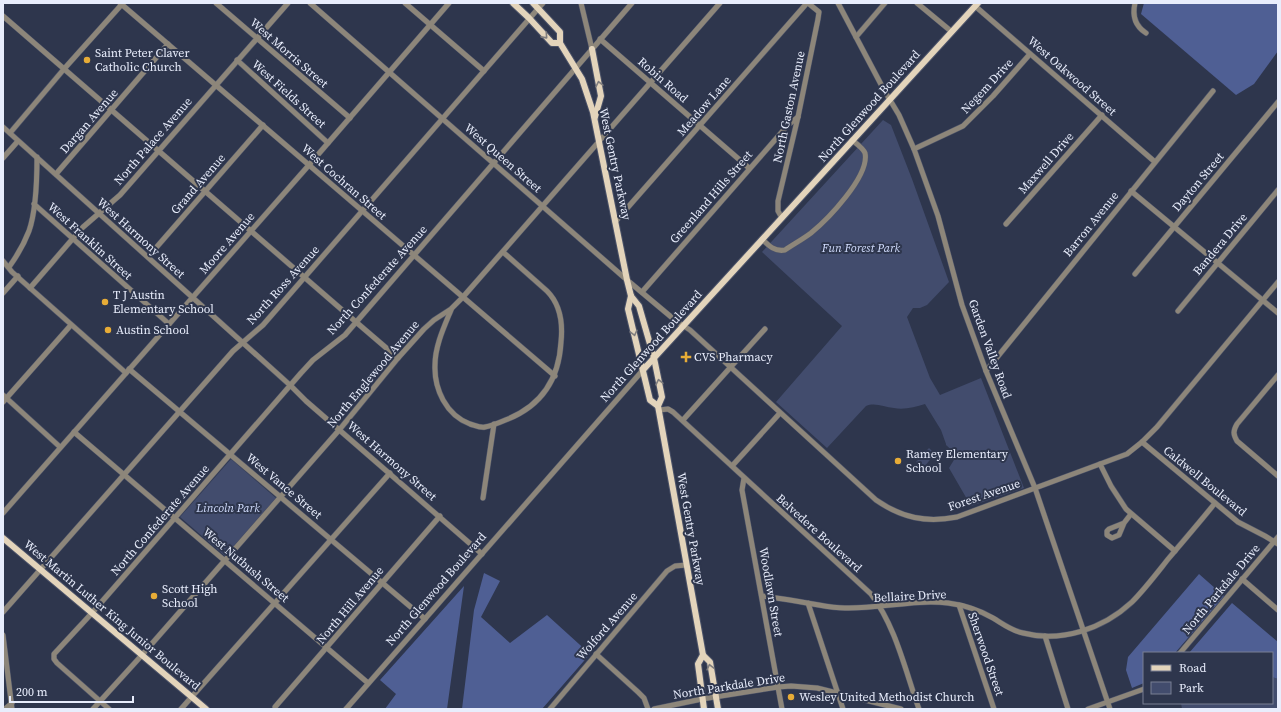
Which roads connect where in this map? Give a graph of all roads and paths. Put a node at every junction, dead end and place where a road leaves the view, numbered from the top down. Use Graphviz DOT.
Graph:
graph roads {
  1 [pos="121,3"];
  2 [pos="216,3"];
  3 [pos="288,3"];
  4 [pos="310,3"];
  5 [pos="405,3"];
  6 [pos="449,3"];
  7 [pos="513,3"];
  8 [pos="533,3"];
  9 [pos="581,3"];
  10 [pos="632,3"];
  11 [pos="720,3"];
  12 [pos="808,3"];
  13 [pos="838,3"];
  14 [pos="885,3"];
  15 [pos="917,3"];
  16 [pos="1135,3"];
  17 [pos="976,4"];
  18 [pos="540,5"];
  19 [pos="3,16"];
  20 [pos="529,18"];
  21 [pos="430,25"];
  22 [pos="952,32"];
  23 [pos="1146,33"];
  24 [pos="856,37"];
  25 [pos="257,38"];
  26 [pos="600,39"];
  27 [pos="560,43"];
  28 [pos="168,44"];
  29 [pos="592,49"];
  30 [pos="1030,54"];
  31 [pos="237,60"];
  32 [pos="576,68"];
  33 [pos="64,69"];
  34 [pos="484,71"];
  35 [pos="389,72"];
  36 [pos="651,82"];
  37 [pos="215,85"];
  38 [pos="1213,91"];
  39 [pos="890,100"];
  40 [pos="1278,102"];
  41 [pos="112,110"];
  42 [pos="1102,115"];
  43 [pos="798,117"];
  44 [pos="350,118"];
  45 [pos="442,118"];
  46 [pos="595,118"];
  47 [pos="263,125"];
  48 [pos="700,125"];
  49 [pos="3,127"];
  50 [pos="10,133"];
  51 [pos="600,140"];
  52 [pos="852,140"];
  53 [pos="18,141"];
  54 [pos="328,143"];
  55 [pos="914,149"];
  56 [pos="158,150"];
  57 [pos="37,157"];
  58 [pos="3,158"];
  59 [pos="1155,162"];
  60 [pos="493,163"];
  61 [pos="309,165"];
  62 [pos="749,168"];
  63 [pos="56,174"];
  64 [pos="205,191"];
  65 [pos="1131,191"];
  66 [pos="1277,193"];
  67 [pos="34,204"];
  68 [pos="543,206"];
  69 [pos="362,211"];
  70 [pos="99,213"];
  71 [pos="782,218"];
  72 [pos="615,222"];
  73 [pos="1006,224"];
  74 [pos="1174,226"];
  75 [pos="251,230"];
  76 [pos="72,238"];
  77 [pos="762,240"];
  78 [pos="502,252"];
  79 [pos="414,255"];
  80 [pos="148,257"];
  81 [pos="3,261"];
  82 [pos="1217,263"];
  83 [pos="9,267"];
  84 [pos="1134,274"];
  85 [pos="18,276"];
  86 [pos="304,277"];
  87 [pos="627,280"];
  88 [pos="1278,282"];
  89 [pos="30,288"];
  90 [pos="642,292"];
  91 [pos="3,293"];
  92 [pos="631,296"];
  93 [pos="463,297"];
  94 [pos="193,298"];
  95 [pos="1263,300"];
  96 [pos="451,309"];
  97 [pos="1178,311"];
  98 [pos="1278,313"];
  99 [pos="356,322"];
  100 [pos="169,324"];
  101 [pos="71,325"];
  102 [pos="684,326"];
  103 [pos="765,329"];
  104 [pos="242,343"];
  105 [pos="398,358"];
  106 [pos="654,358"];
  107 [pos="731,367"];
  108 [pos="643,370"];
  109 [pos="127,371"];
  110 [pos="986,371"];
  111 [pos="1278,375"];
  112 [pos="555,376"];
  113 [pos="291,386"];
  114 [pos="4,398"];
  115 [pos="658,408"];
  116 [pos="180,411"];
  117 [pos="780,413"];
  118 [pos="683,420"];
  119 [pos="494,424"];
  120 [pos="340,429"];
  121 [pos="74,432"];
  122 [pos="1142,442"];
  123 [pos="60,448"];
  124 [pos="230,454"];
  125 [pos="1100,464"];
  126 [pos="732,466"];
  127 [pos="390,473"];
  128 [pos="124,476"];
  129 [pos="1278,476"];
  130 [pos="744,478"];
  131 [pos="1035,488"];
  132 [pos="281,497"];
  133 [pos="483,498"];
  134 [pos="1216,503"];
  135 [pos="3,513"];
  136 [pos="1131,514"];
  137 [pos="440,516"];
  138 [pos="174,518"];
  139 [pos="1124,522"];
  140 [pos="331,539"];
  141 [pos="4,541"];
  142 [pos="1277,541"];
  143 [pos="1175,551"];
  144 [pos="482,554"];
  145 [pos="225,561"];
  146 [pos="686,565"];
  147 [pos="41,571"];
  148 [pos="1242,580"];
  149 [pos="383,582"];
  150 [pos="762,596"];
  151 [pos="275,603"];
  152 [pos="808,603"];
  153 [pos="959,605"];
  154 [pos="881,607"];
  155 [pos="4,609"];
  156 [pos="1278,610"];
  157 [pos="92,613"];
  158 [pos="425,619"];
  159 [pos="1084,631"];
  160 [pos="3,635"];
  161 [pos="1045,636"];
  162 [pos="327,648"];
  163 [pos="1181,652"];
  164 [pos="596,654"];
  165 [pos="142,655"];
  166 [pos="703,655"];
  167 [pos="368,683"];
  168 [pos="778,687"];
  169 [pos="1143,689"];
  170 [pos="838,693"];
  171 [pos="192,697"];
  172 [pos="716,697"];
  173 [pos="702,699"];
  174 [pos="100,701"];
  175 [pos="12,702"];
  176 [pos="1107,702"];
  177 [pos="275,707"];
  178 [pos="5,709"];
  179 [pos="12,709"];
  180 [pos="93,709"];
  181 [pos="109,709"];
  182 [pos="181,709"];
  183 [pos="206,709"];
  184 [pos="346,709"];
  185 [pos="550,709"];
  186 [pos="648,709"];
  187 [pos="654,709"];
  188 [pos="704,709"];
  189 [pos="718,709"];
  190 [pos="782,709"];
  191 [pos="843,709"];
  192 [pos="901,709"];
  193 [pos="919,709"];
  194 [pos="994,709"];
  195 [pos="1068,709"];
  196 [pos="1088,709"];
  197 [pos="1110,709"];
  1 -- 28 [label="street, West Cochran Street"];
  1 -- 33 [label="street"];
  2 -- 25 [label="street, West Morris Street"];
  3 -- 25 [label="street, North Palace Avenue"];
  4 -- 35 [label="street, West Queen Street"];
  5 -- 21 [label="street"];
  6 -- 21 [label="street, Moore Avenue"];
  7 -- 20 [label="main road, West Gentry Parkway"];
  8 -- 18 [label="main road, West Gentry Parkway"];
  9 -- 29 [label="street"];
  10 -- 26 [label="street, North Confederate Avenue"];
  11 -- 36 [label="street, North Englewood Avenue"];
  12 -- 43 [label="street, North Gaston Avenue"];
  12 -- 48 [label="street, Meadow Lane"];
  13 -- 24 [label="street, Garden Valley Road"];
  14 -- 24 [label="street"];
  15 -- 22 [label="street"];
  16 -- 23 [label="street"];
  17 -- 22 [label="main road, North Glenwood Boulevard"];
  17 -- 30 [label="street, West Oakwood Street"];
  18 -- 20 [label="street, North Ross Avenue"];
  18 -- 27 [label="main road, West Gentry Parkway"];
  19 -- 33 [label="street"];
  20 -- 27 [label="main road, West Gentry Parkway, one-way"];
  20 -- 34 [label="street, North Ross Avenue"];
  21 -- 34 [label="street"];
  21 -- 35 [label="street, Moore Avenue"];
  22 -- 39 [label="main road, North Glenwood Boulevard"];
  24 -- 39 [label="street, Garden Valley Road"];
  25 -- 31 [label="street, North Palace Avenue"];
  25 -- 44 [label="street, West Morris Street"];
  26 -- 29 [label="street, North Confederate Avenue"];
  26 -- 36 [label="street, Robin Road"];
  27 -- 32 [label="main road, West Gentry Parkway"];
  28 -- 37 [label="street, West Cochran Street"];
  28 -- 41 [label="street, Dargan Avenue"];
  29 -- 32 [label="street, North Confederate Avenue"];
  46 -- 29 [label="main road, one-way"];
  30 -- 42 [label="street, West Oakwood Street"];
  30 -- 55 [label="street, Negem Drive"];
  31 -- 37 [label="street, North Palace Avenue"];
  31 -- 54 [label="street, West Fields Street"];
  32 -- 46 [label="main road, West Gentry Parkway"];
  32 -- 60 [label="street, North Confederate Avenue"];
  33 -- 41 [label="street"];
  33 -- 50 [label="street"];
  34 -- 45 [label="street, North Ross Avenue"];
  35 -- 44 [label="street, Moore Avenue"];
  35 -- 45 [label="street, West Queen Street"];
  36 -- 48 [label="street, Robin Road"];
  36 -- 51 [label="street, North Englewood Avenue"];
  37 -- 47 [label="street, West Cochran Street"];
  37 -- 56 [label="street, North Palace Avenue"];
  38 -- 59 [label="street, Barron Avenue"];
  39 -- 52 [label="main road, North Glenwood Boulevard"];
  39 -- 55 [label="street, Garden Valley Road"];
  40 -- 74 [label="street, Dayton Street"];
  41 -- 56 [label="street"];
  41 -- 63 [label="street, Dargan Avenue"];
  42 -- 59 [label="street, West Oakwood Street"];
  42 -- 73 [label="street, Maxwell Drive"];
  43 -- 62 [label="street, Greenland Hills Street"];
  43 -- 71 [label="street, North Gaston Avenue"];
  44 -- 54 [label="street, Moore Avenue"];
  45 -- 60 [label="street, West Queen Street"];
  45 -- 69 [label="street, North Ross Avenue"];
  46 -- 51 [label="main road, West Gentry Parkway"];
  47 -- 61 [label="street, West Cochran Street"];
  47 -- 64 [label="street, Grand Avenue"];
  48 -- 62 [label="street, Robin Road"];
  48 -- 72 [label="street, Meadow Lane"];
  49 -- 50 [label="street, West Harmony Street"];
  50 -- 53 [label="street, West Harmony Street"];
  51 -- 68 [label="street, North Englewood Avenue"];
  51 -- 72 [label="main road, West Gentry Parkway"];
  52 -- 71 [label="main road, North Glenwood Boulevard"];
  52 -- 77 [label="street"];
  53 -- 57 [label="street, West Harmony Street"];
  53 -- 58 [label="street"];
  54 -- 61 [label="street, Moore Avenue"];
  55 -- 110 [label="street, Garden Valley Road"];
  56 -- 64 [label="street"];
  56 -- 70 [label="street, North Palace Avenue"];
  57 -- 63 [label="street, West Harmony Street"];
  57 -- 67 [label="street"];
  59 -- 65 [label="street, Barron Avenue"];
  60 -- 68 [label="street, West Queen Street"];
  60 -- 79 [label="street, North Confederate Avenue"];
  61 -- 69 [label="street, West Cochran Street"];
  61 -- 75 [label="street, Moore Avenue"];
  62 -- 90 [label="street, Greenland Hills Street"];
  63 -- 70 [label="street, West Harmony Street"];
  64 -- 75 [label="street"];
  64 -- 80 [label="street, Grand Avenue"];
  65 -- 74 [label="street"];
  65 -- 110 [label="street, Barron Avenue"];
  66 -- 82 [label="street, Bandera Drive"];
  67 -- 76 [label="street, West Franklin Street"];
  67 -- 83 [label="street"];
  68 -- 78 [label="street, North Englewood Avenue"];
  68 -- 87 [label="street, West Queen Street"];
  69 -- 79 [label="street, West Cochran Street"];
  69 -- 86 [label="street, North Ross Avenue"];
  70 -- 76 [label="street, North Palace Avenue"];
  70 -- 80 [label="street, West Harmony Street"];
  71 -- 77 [label="main road, North Glenwood Boulevard"];
  72 -- 87 [label="main road, West Gentry Parkway"];
  74 -- 82 [label="street"];
  74 -- 84 [label="street, Dayton Street"];
  75 -- 86 [label="street"];
  75 -- 94 [label="street, Moore Avenue"];
  76 -- 89 [label="street, North Palace Avenue"];
  76 -- 100 [label="street, West Franklin Street"];
  77 -- 102 [label="main road, North Glenwood Boulevard"];
  78 -- 93 [label="street, North Englewood Avenue"];
  78 -- 112 [label="street"];
  79 -- 93 [label="street, West Cochran Street"];
  79 -- 99 [label="street, North Confederate Avenue"];
  80 -- 94 [label="street, West Harmony Street"];
  81 -- 83 [label="street, West Vance Street"];
  82 -- 95 [label="street"];
  82 -- 97 [label="street, Bandera Drive"];
  83 -- 85 [label="street, West Vance Street"];
  85 -- 89 [label="street, West Vance Street"];
  85 -- 91 [label="street"];
  86 -- 99 [label="street"];
  86 -- 104 [label="street, North Ross Avenue"];
  87 -- 90 [label="street, West Queen Street"];
  87 -- 92 [label="main road, West Gentry Parkway"];
  88 -- 95 [label="street, Forest Avenue"];
  89 -- 101 [label="street, West Vance Street"];
  90 -- 102 [label="street, West Queen Street"];
  92 -- 106 [label="main road, West Gentry Parkway"];
  92 -- 108 [label="main road, West Gentry Parkway, one-way"];
  93 -- 96 [label="street, North Englewood Avenue"];
  93 -- 112 [label="street, West Cochran Street"];
  94 -- 100 [label="street, Moore Avenue"];
  94 -- 104 [label="street, West Harmony Street"];
  95 -- 98 [label="street"];
  95 -- 122 [label="street, Forest Avenue"];
  96 -- 105 [label="street, North Englewood Avenue"];
  96 -- 119 [label="street"];
  99 -- 105 [label="street"];
  99 -- 113 [label="street, North Confederate Avenue"];
  100 -- 109 [label="street, Moore Avenue"];
  101 -- 109 [label="street, West Vance Street"];
  101 -- 114 [label="street"];
  102 -- 106 [label="main road, North Glenwood Boulevard"];
  102 -- 107 [label="street, Forest Avenue"];
  103 -- 107 [label="street"];
  104 -- 113 [label="street, West Harmony Street"];
  104 -- 116 [label="street, North Ross Avenue"];
  105 -- 120 [label="street, North Englewood Avenue"];
  106 -- 108 [label="main road, North Glenwood Boulevard"];
  115 -- 106 [label="main road, West Gentry Parkway, one-way"];
  107 -- 117 [label="street, Forest Avenue"];
  107 -- 118 [label="street"];
  108 -- 115 [label="main road, West Gentry Parkway"];
  108 -- 144 [label="street, North Glenwood Boulevard"];
  109 -- 116 [label="street, West Vance Street"];
  109 -- 121 [label="street, Moore Avenue"];
  110 -- 131 [label="street, Garden Valley Road"];
  111 -- 129 [label="street"];
  112 -- 119 [label="street"];
  113 -- 120 [label="street, West Harmony Street"];
  113 -- 124 [label="street, North Confederate Avenue"];
  114 -- 123 [label="street"];
  115 -- 118 [label="street, Belvedere Boulevard"];
  115 -- 146 [label="main road, West Gentry Parkway"];
  116 -- 124 [label="street, West Vance Street"];
  116 -- 128 [label="street, North Ross Avenue"];
  117 -- 126 [label="street"];
  117 -- 131 [label="street, Forest Avenue"];
  118 -- 126 [label="street, Belvedere Boulevard"];
  119 -- 133 [label="street"];
  120 -- 127 [label="street, West Harmony Street"];
  120 -- 132 [label="street, North Englewood Avenue"];
  121 -- 123 [label="street, Moore Avenue"];
  121 -- 128 [label="street, West Nutbush Street"];
  122 -- 125 [label="street, Forest Avenue"];
  122 -- 134 [label="street, Caldwell Boulevard"];
  123 -- 135 [label="street, Moore Avenue"];
  124 -- 132 [label="street, West Vance Street"];
  124 -- 138 [label="street, North Confederate Avenue"];
  125 -- 131 [label="street, Forest Avenue"];
  125 -- 136 [label="street"];
  126 -- 130 [label="street, Belvedere Boulevard"];
  127 -- 137 [label="street, West Harmony Street"];
  127 -- 140 [label="street"];
  128 -- 138 [label="street, West Nutbush Street"];
  128 -- 147 [label="street, North Ross Avenue"];
  130 -- 150 [label="street, Woodlawn Street"];
  130 -- 154 [label="street, Belvedere Boulevard"];
  131 -- 159 [label="street, Garden Valley Road"];
  132 -- 140 [label="street, West Vance Street"];
  132 -- 145 [label="street, North Englewood Avenue"];
  134 -- 142 [label="street, Caldwell Boulevard"];
  134 -- 143 [label="street, Bellaire Drive"];
  136 -- 139 [label="street"];
  136 -- 143 [label="street"];
  137 -- 144 [label="street, West Harmony Street"];
  137 -- 149 [label="street, North Hill Avenue"];
  138 -- 145 [label="street, West Nutbush Street"];
  138 -- 157 [label="street, North Confederate Avenue"];
  140 -- 149 [label="street, West Vance Street"];
  140 -- 151 [label="street"];
  141 -- 147 [label="main road, West Martin Luther King Junior Boulevard"];
  142 -- 148 [label="street, North Parkdale Drive"];
  143 -- 159 [label="street, Bellaire Drive"];
  144 -- 158 [label="street, North Glenwood Boulevard"];
  145 -- 151 [label="street, West Nutbush Street"];
  145 -- 165 [label="street, North Englewood Avenue"];
  146 -- 164 [label="street, Wolford Avenue"];
  146 -- 166 [label="main road, West Gentry Parkway"];
  147 -- 155 [label="street, North Ross Avenue"];
  147 -- 157 [label="main road, West Martin Luther King Junior Boulevard"];
  148 -- 156 [label="street"];
  148 -- 163 [label="street, North Parkdale Drive"];
  149 -- 158 [label="street, West Vance Street"];
  149 -- 162 [label="street, North Hill Avenue"];
  150 -- 152 [label="street, Bellaire Drive"];
  150 -- 168 [label="street, Woodlawn Street"];
  151 -- 162 [label="street, West Nutbush Street"];
  151 -- 171 [label="street"];
  152 -- 154 [label="street, Bellaire Drive"];
  152 -- 170 [label="street"];
  153 -- 154 [label="street, Bellaire Drive"];
  153 -- 161 [label="street, Bellaire Drive"];
  153 -- 194 [label="street, Sherwood Street"];
  154 -- 193 [label="street, Belvedere Boulevard"];
  157 -- 165 [label="main road, West Martin Luther King Junior Boulevard"];
  157 -- 174 [label="street, North Confederate Avenue"];
  158 -- 167 [label="street, North Glenwood Boulevard"];
  159 -- 161 [label="street, Bellaire Drive"];
  159 -- 176 [label="street, Garden Valley Road"];
  160 -- 175 [label="street"];
  161 -- 195 [label="street"];
  162 -- 167 [label="street, West Nutbush Street"];
  162 -- 177 [label="street, North Hill Avenue"];
  164 -- 185 [label="street, Wolford Avenue"];
  164 -- 186 [label="street"];
  165 -- 171 [label="main road, West Martin Luther King Junior Boulevard"];
  165 -- 174 [label="street, North Englewood Avenue"];
  172 -- 166 [label="main road, West Gentry Parkway, one-way"];
  166 -- 173 [label="main road, West Gentry Parkway"];
  167 -- 184 [label="street, North Glenwood Boulevard"];
  168 -- 170 [label="street, North Parkdale Drive"];
  168 -- 172 [label="street, North Parkdale Drive"];
  168 -- 190 [label="street, Woodlawn Street"];
  169 -- 176 [label="street"];
  170 -- 191 [label="street"];
  170 -- 192 [label="street, North Parkdale Drive"];
  171 -- 182 [label="street"];
  171 -- 183 [label="main road, West Martin Luther King Junior Boulevard"];
  172 -- 173 [label="street, North Parkdale Drive"];
  172 -- 189 [label="main road, West Gentry Parkway"];
  173 -- 187 [label="street, North Parkdale Drive"];
  173 -- 188 [label="main road, West Gentry Parkway"];
  174 -- 180 [label="street, North Englewood Avenue"];
  174 -- 181 [label="street"];
  175 -- 178 [label="street"];
  175 -- 179 [label="street"];
  176 -- 196 [label="street"];
  176 -- 197 [label="street, Garden Valley Road"];
}
